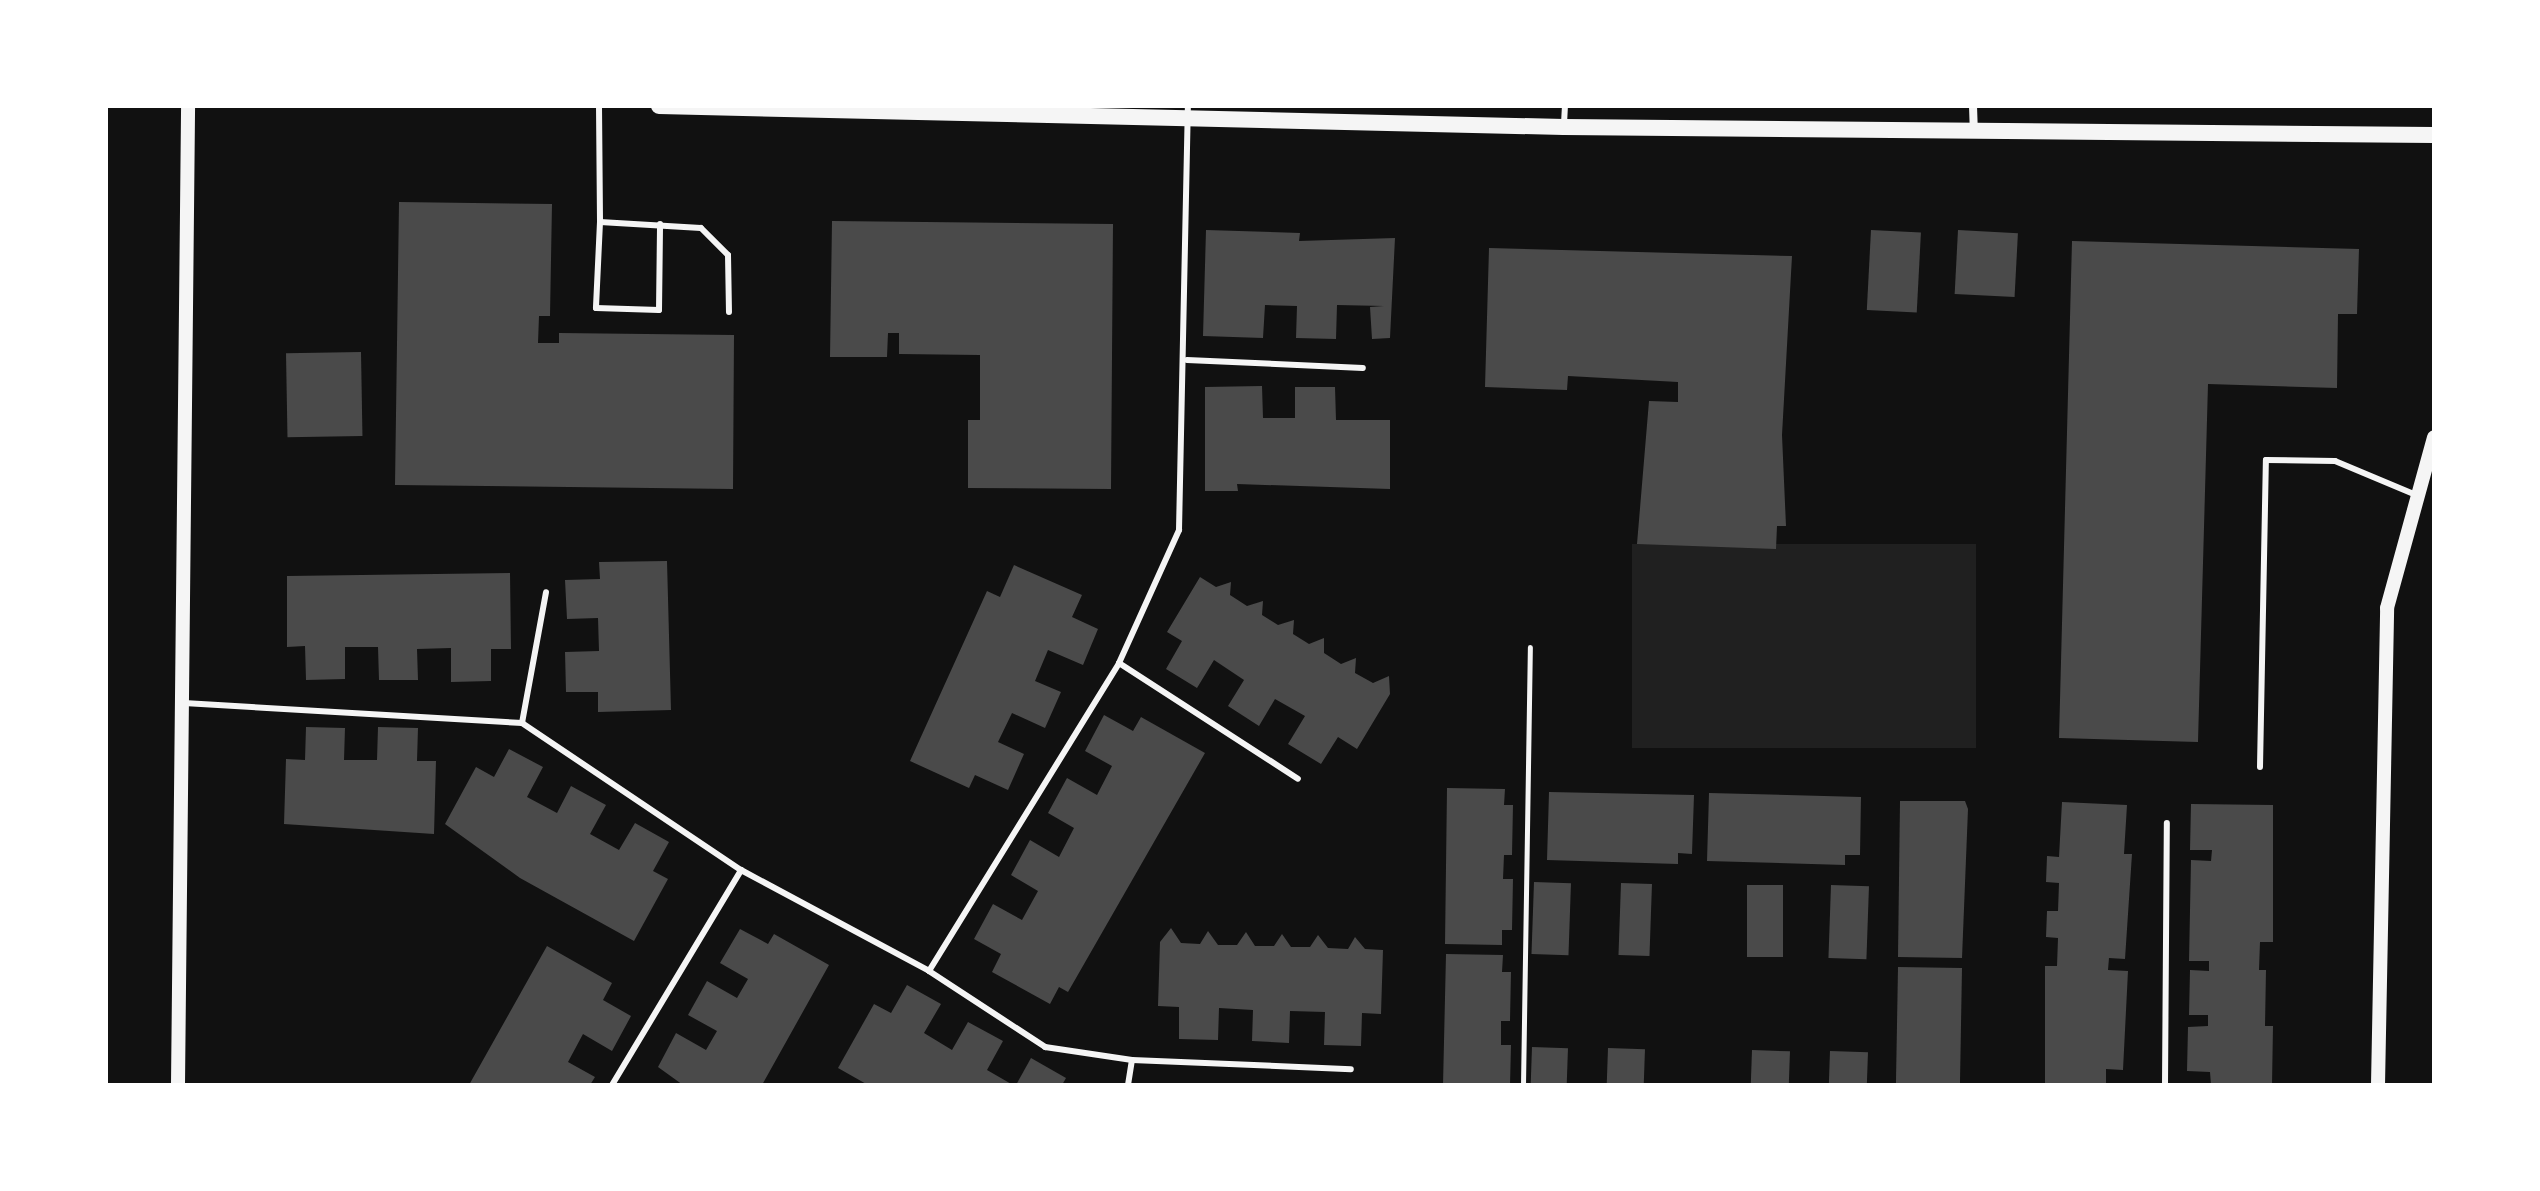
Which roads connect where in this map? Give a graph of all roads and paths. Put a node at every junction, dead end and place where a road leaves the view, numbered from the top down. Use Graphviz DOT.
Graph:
graph roads {
  1 [pos="188,106"];
  2 [pos="599,106"];
  3 [pos="659,106"];
  4 [pos="1565,106"];
  5 [pos="1973,106"];
  6 [pos="1188,112"];
  7 [pos="1564,127"];
  8 [pos="1974,129"];
  9 [pos="2434,135"];
  10 [pos="600,222"];
  11 [pos="660,224"];
  12 [pos="729,312"];
  13 [pos="1187,360"];
  14 [pos="1363,368"];
  15 [pos="2434,437"];
  16 [pos="2419,496"];
  17 [pos="546,592"];
  18 [pos="1530,647"];
  19 [pos="1119,663"];
  20 [pos="176,703"];
  21 [pos="522,723"];
  22 [pos="2260,767"];
  23 [pos="1298,779"];
  24 [pos="2167,823"];
  25 [pos="741,870"];
  26 [pos="929,971"];
  27 [pos="1132,1060"];
  28 [pos="1351,1069"];
  29 [pos="178,1085"];
  30 [pos="612,1085"];
  31 [pos="1128,1085"];
  32 [pos="1523,1085"];
  33 [pos="2165,1085"];
  34 [pos="2378,1085"];
  1 -- 20 [label="street"];
  2 -- 10 [label="lane"];
  3 -- 6 [label="main road"];
  4 -- 7 [label="lane"];
  5 -- 8 [label="street"];
  6 -- 7 [label="main road"];
  6 -- 13 [label="lane"];
  7 -- 8 [label="main road"];
  8 -- 9 [label="main road"];
  10 -- 11 [label="lane"];
  10 -- 11 [label="lane"];
  11 -- 12 [label="lane"];
  13 -- 14 [label="lane"];
  13 -- 19 [label="lane"];
  15 -- 16 [label="street"];
  16 -- 22 [label="lane"];
  16 -- 34 [label="street"];
  17 -- 21 [label="lane"];
  18 -- 32 [label="path"];
  19 -- 23 [label="lane"];
  19 -- 26 [label="lane"];
  20 -- 21 [label="lane"];
  20 -- 29 [label="street"];
  21 -- 25 [label="lane"];
  24 -- 33 [label="lane"];
  25 -- 26 [label="lane"];
  25 -- 30 [label="lane"];
  26 -- 27 [label="lane"];
  27 -- 28 [label="lane"];
  27 -- 31 [label="lane"];
}
